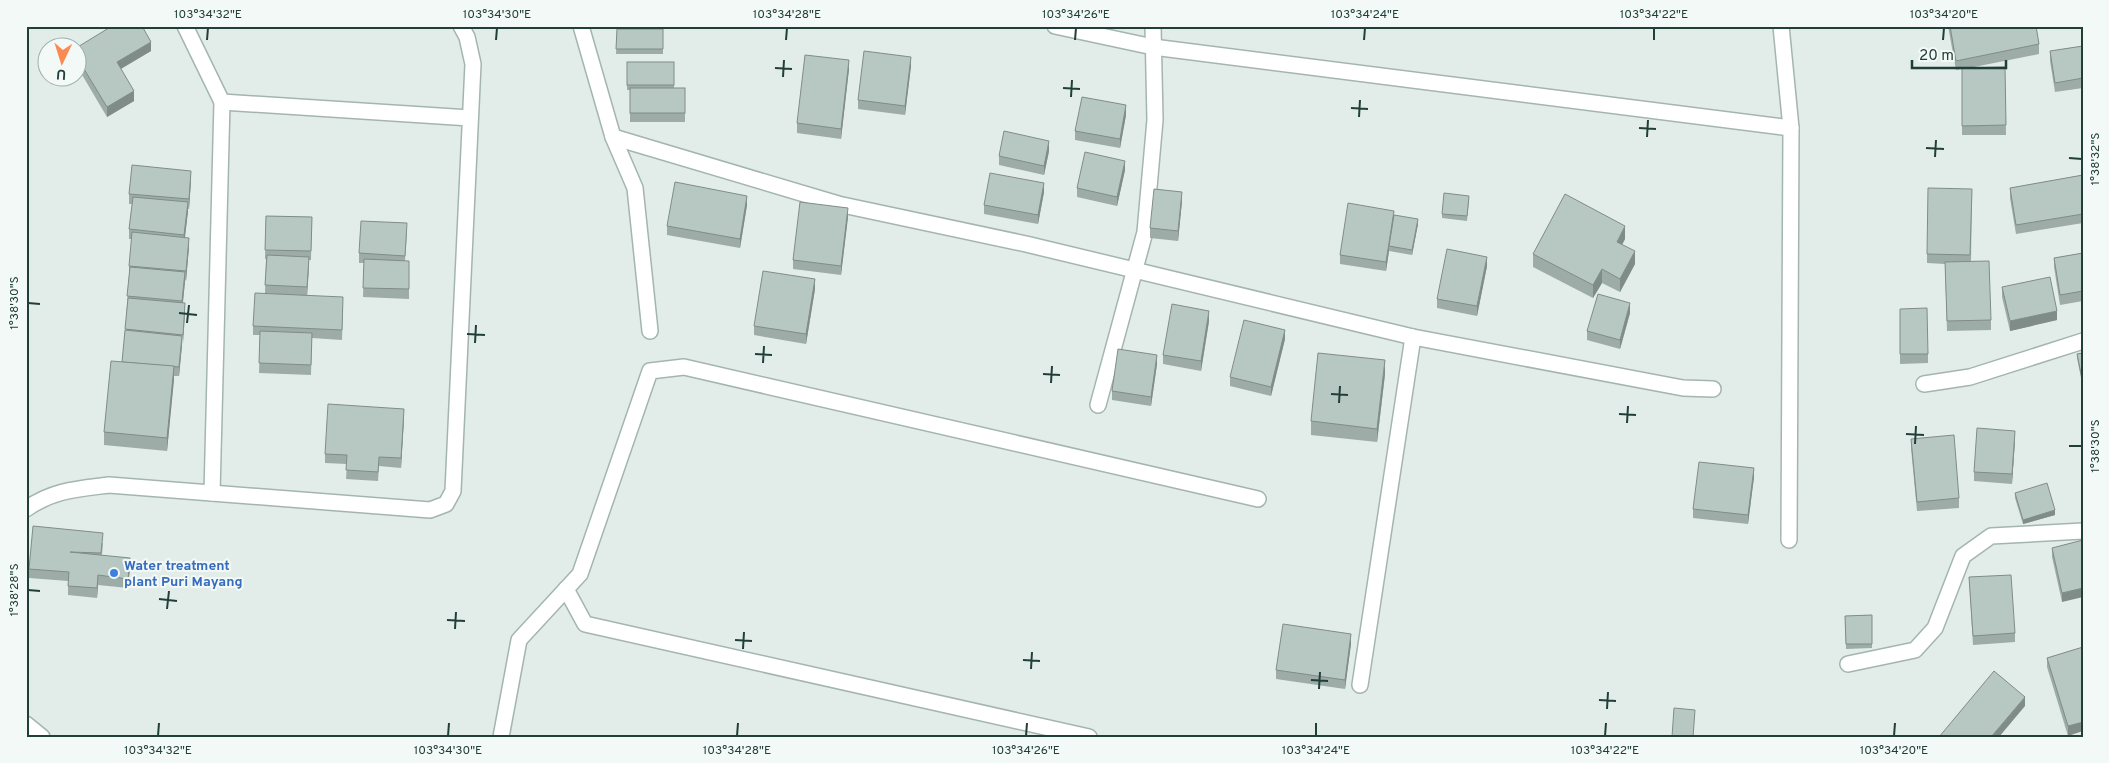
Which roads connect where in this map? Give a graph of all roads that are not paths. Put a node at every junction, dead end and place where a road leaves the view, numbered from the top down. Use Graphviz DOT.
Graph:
graph roads {
  1 [pos="185,26"];
  2 [pos="461,26"];
  3 [pos="581,26"];
  4 [pos="1055,26"];
  5 [pos="1152,26"];
  6 [pos="1781,26"];
  7 [pos="1153,47"];
  8 [pos="222,102"];
  9 [pos="470,118"];
  10 [pos="1792,128"];
  11 [pos="612,137"];
  12 [pos="1133,270"];
  13 [pos="650,331"];
  14 [pos="1413,337"];
  15 [pos="2083,341"];
  16 [pos="1924,384"];
  17 [pos="1713,389"];
  18 [pos="1098,405"];
  19 [pos="212,493"];
  20 [pos="1258,499"];
  21 [pos="26,509"];
  22 [pos="2083,531"];
  23 [pos="1789,540"];
  24 [pos="566,589"];
  25 [pos="1848,664"];
  26 [pos="1360,685"];
  27 [pos="26,724"];
  28 [pos="42,737"];
  29 [pos="501,737"];
  30 [pos="1089,737"];
  1 -- 8 [label="street"];
  2 -- 9 [label="street"];
  3 -- 11 [label="street"];
  4 -- 7 [label="street"];
  5 -- 7 [label="street"];
  6 -- 10 [label="street"];
  7 -- 10 [label="street"];
  7 -- 12 [label="street"];
  8 -- 9 [label="street"];
  8 -- 19 [label="street"];
  9 -- 19 [label="street"];
  10 -- 23 [label="street"];
  11 -- 12 [label="street"];
  11 -- 13 [label="street"];
  12 -- 14 [label="street"];
  12 -- 18 [label="street"];
  14 -- 17 [label="street"];
  14 -- 26 [label="street"];
  15 -- 16 [label="street"];
  19 -- 21 [label="street"];
  20 -- 24 [label="street"];
  22 -- 25 [label="street"];
  24 -- 29 [label="street"];
  24 -- 30 [label="street"];
  27 -- 28 [label="street"];
}
